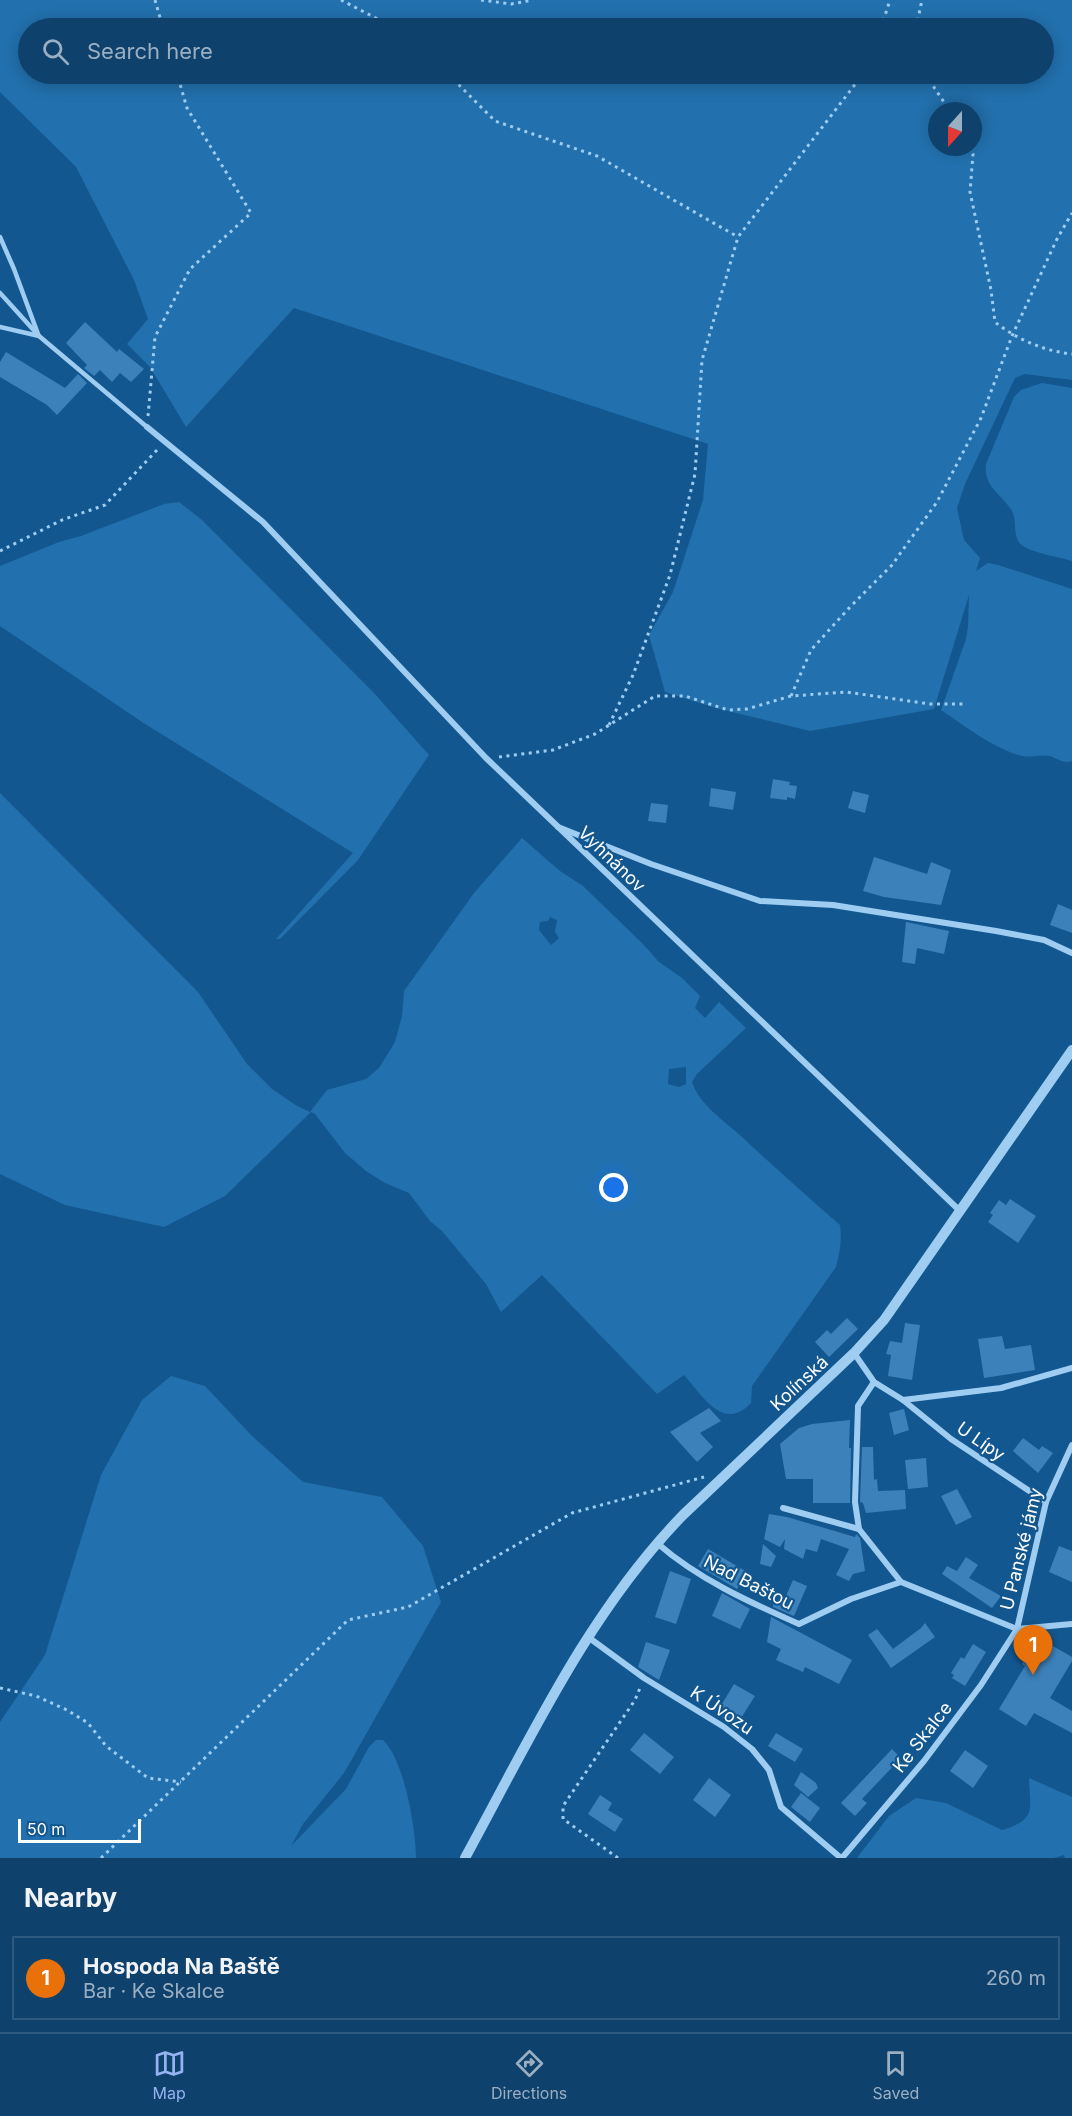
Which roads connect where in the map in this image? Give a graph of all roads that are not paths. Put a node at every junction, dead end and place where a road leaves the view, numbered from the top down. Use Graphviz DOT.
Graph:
graph roads {
  1 [pos="0,237"];
  2 [pos="0,293"];
  3 [pos="0,327"];
  4 [pos="39,336"];
  5 [pos="147,427"];
  6 [pos="555,825"];
  7 [pos="1072,953"];
  8 [pos="1072,1050"];
  9 [pos="959,1210"];
  10 [pos="854,1353"];
  11 [pos="1072,1368"];
  12 [pos="874,1382"];
  13 [pos="903,1400"];
  14 [pos="1072,1445"];
  15 [pos="1046,1502"];
  16 [pos="783,1508"];
  17 [pos="859,1529"];
  18 [pos="657,1542"];
  19 [pos="901,1582"];
  20 [pos="1072,1624"];
  21 [pos="1017,1629"];
  22 [pos="588,1637"];
  23 [pos="465,1858"];
  24 [pos="841,1858"];
  1 -- 4 [label="lane"];
  2 -- 4 [label="lane"];
  3 -- 4 [label="lane"];
  4 -- 5 [label="lane"];
  5 -- 6 [label="street"];
  6 -- 7 [label="street, Vyhnánov"];
  6 -- 9 [label="street, Vyhnánov"];
  8 -- 9 [label="street, Kolínská"];
  9 -- 10 [label="street, Kolínská"];
  10 -- 12 [label="street, U Lípy"];
  10 -- 18 [label="street, Kolínská"];
  11 -- 13 [label="street, U Lípy"];
  12 -- 13 [label="street, U Lípy"];
  12 -- 17 [label="street"];
  13 -- 15 [label="street, U Lípy"];
  14 -- 15 [label="street, U Panské jámy"];
  15 -- 21 [label="street, U Panské jámy"];
  16 -- 17 [label="street"];
  17 -- 19 [label="street"];
  18 -- 19 [label="street, Nad Baštou"];
  18 -- 22 [label="street, Kolínská"];
  19 -- 21 [label="street"];
  20 -- 21 [label="street"];
  21 -- 24 [label="street, Ke Skalce"];
  22 -- 23 [label="street, Kolínská"];
  22 -- 24 [label="street, K Úvozu"];
}
